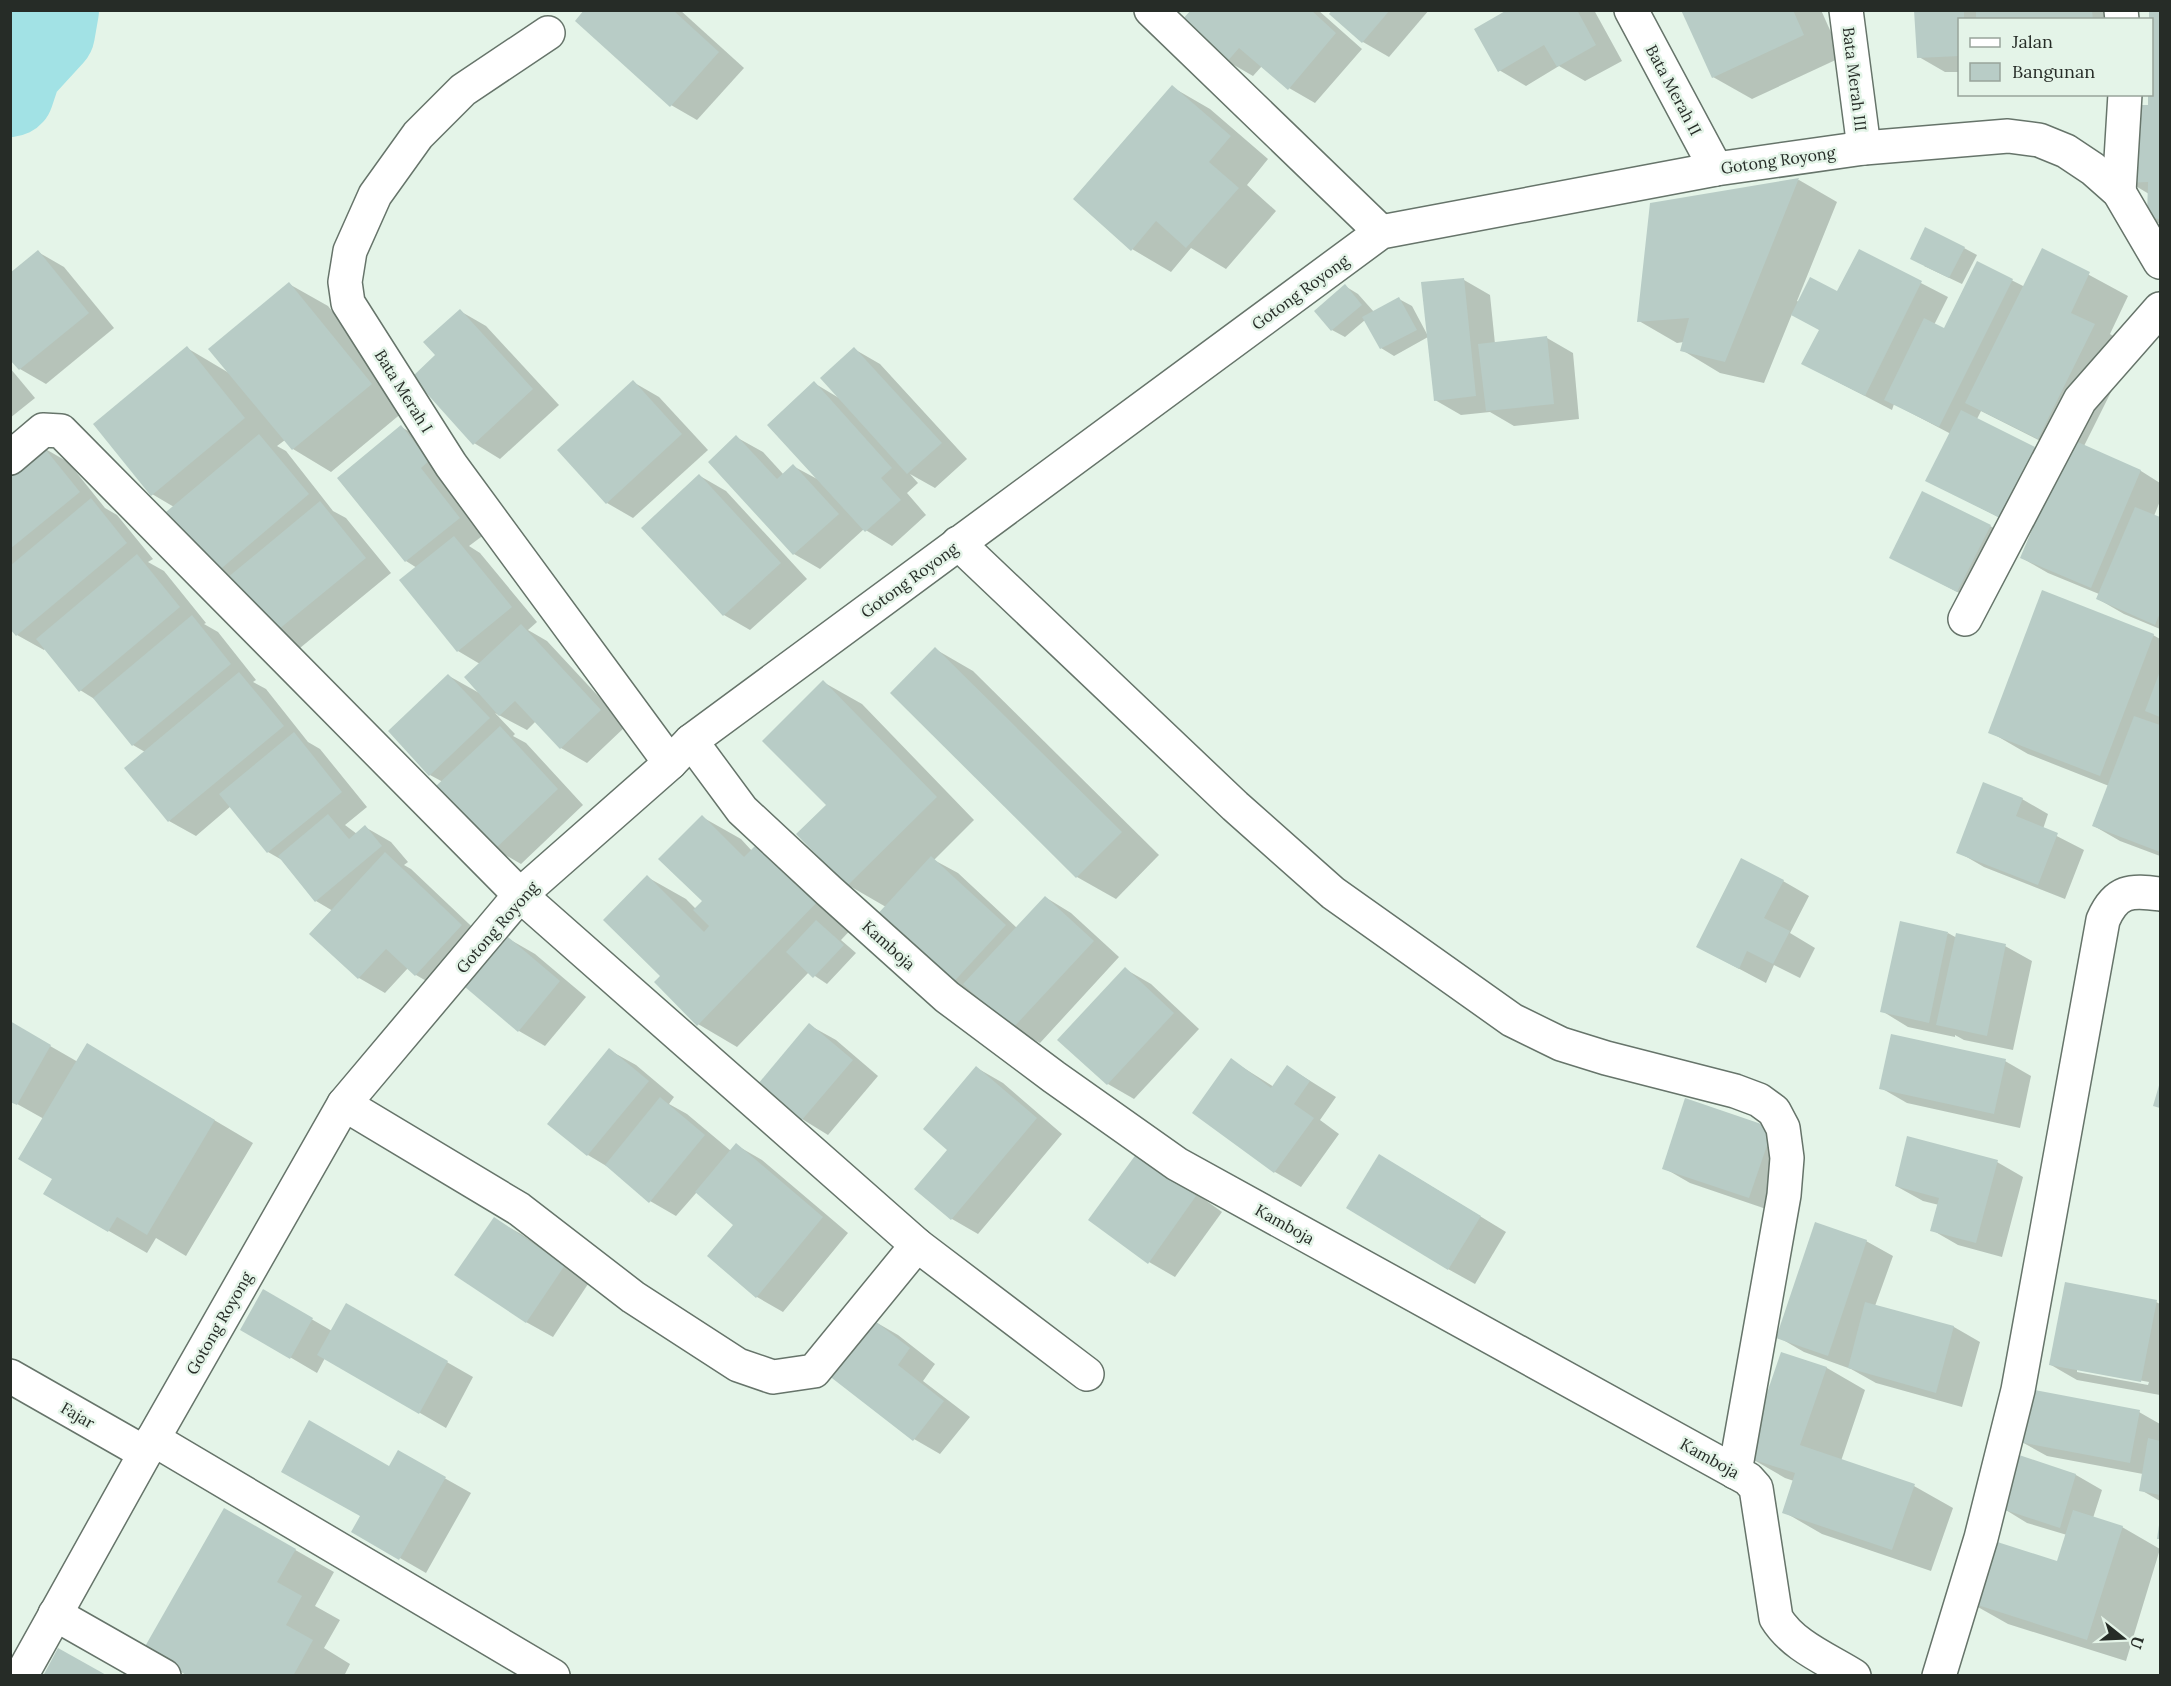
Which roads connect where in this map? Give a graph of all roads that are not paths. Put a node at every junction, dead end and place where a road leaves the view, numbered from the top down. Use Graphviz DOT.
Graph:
graph roads {
  1 [pos="1150,10"];
  2 [pos="1631,10"];
  3 [pos="1846,10"];
  4 [pos="548,33"];
  5 [pos="2125,96"];
  6 [pos="1864,148"];
  7 [pos="1716,169"];
  8 [pos="2119,192"];
  9 [pos="2151,229"];
  10 [pos="1381,232"];
  11 [pos="2160,262"];
  12 [pos="2160,309"];
  13 [pos="10,458"];
  14 [pos="958,543"];
  15 [pos="1965,619"];
  16 [pos="680,752"];
  17 [pos="2160,894"];
  18 [pos="520,895"];
  19 [pos="344,1104"];
  20 [pos="917,1245"];
  21 [pos="1087,1374"];
  22 [pos="10,1376"];
  23 [pos="149,1446"];
  24 [pos="1735,1472"];
  25 [pos="55,1614"];
  26 [pos="21,1676"];
  27 [pos="164,1676"];
  28 [pos="553,1676"];
  29 [pos="1854,1676"];
  30 [pos="1939,1676"];
  1 -- 10 [label="street"];
  2 -- 7 [label="street, Bata Merah II"];
  3 -- 6 [label="street, Bata Merah III"];
  4 -- 16 [label="street, Bata Merah I"];
  5 -- 8 [label="street"];
  6 -- 7 [label="street, Gotong Royong"];
  6 -- 8 [label="street, Gotong Royong"];
  7 -- 10 [label="street, Gotong Royong"];
  8 -- 9 [label="street, Gotong Royong"];
  9 -- 11 [label="street, Gotong Royong"];
  10 -- 14 [label="street, Gotong Royong"];
  12 -- 15 [label="street"];
  13 -- 18 [label="street"];
  14 -- 16 [label="street, Gotong Royong"];
  14 -- 24 [label="street"];
  16 -- 18 [label="street, Gotong Royong"];
  16 -- 24 [label="street, Kamboja"];
  17 -- 30 [label="street"];
  18 -- 19 [label="street, Gotong Royong"];
  18 -- 20 [label="street"];
  19 -- 20 [label="street"];
  19 -- 23 [label="street, Gotong Royong"];
  20 -- 21 [label="street"];
  22 -- 23 [label="street, Fajar"];
  23 -- 25 [label="street, Gotong Royong"];
  23 -- 28 [label="street, Fajar"];
  24 -- 29 [label="street, Kamboja"];
  25 -- 26 [label="street, Gotong Royong"];
  25 -- 27 [label="street"];
}
